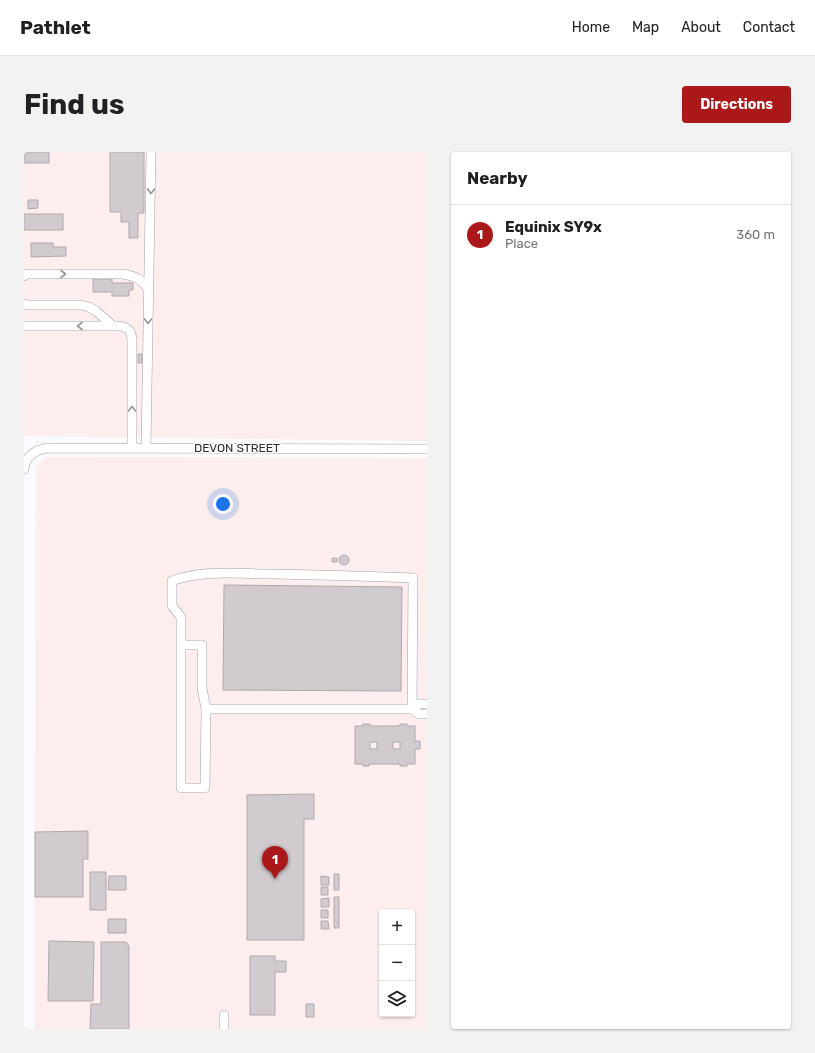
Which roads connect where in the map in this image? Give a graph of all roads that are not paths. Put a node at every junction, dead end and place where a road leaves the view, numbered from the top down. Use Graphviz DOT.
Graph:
graph roads {
  1 [pos="151,152"];
  2 [pos="24,276"];
  3 [pos="149,292"];
  4 [pos="24,304"];
  5 [pos="24,326"];
  6 [pos="113,326"];
  7 [pos="132,448"];
  8 [pos="146,448"];
  9 [pos="427,449"];
  10 [pos="24,469"];
  11 [pos="181,645"];
  12 [pos="427,704"];
  13 [pos="206,709"];
  14 [pos="412,709"];
  15 [pos="427,714"];
  16 [pos="224,1015"];
  17 [pos="224,1029"];
  1 -- 3 [label="street, one-way"];
  2 -- 3 [label="street, one-way"];
  3 -- 8 [label="street, one-way"];
  4 -- 6 [label="street"];
  6 -- 5 [label="street, one-way"];
  7 -- 6 [label="street, one-way"];
  7 -- 8 [label="street, DEVON STREET"];
  7 -- 10 [label="street, DEVON STREET"];
  8 -- 9 [label="street, DEVON STREET"];
  11 -- 13 [label="street"];
  11 -- 13 [label="street"];
  11 -- 14 [label="street"];
  12 -- 14 [label="street"];
  13 -- 14 [label="street"];
  14 -- 15 [label="street"];
  16 -- 17 [label="street"];
}
